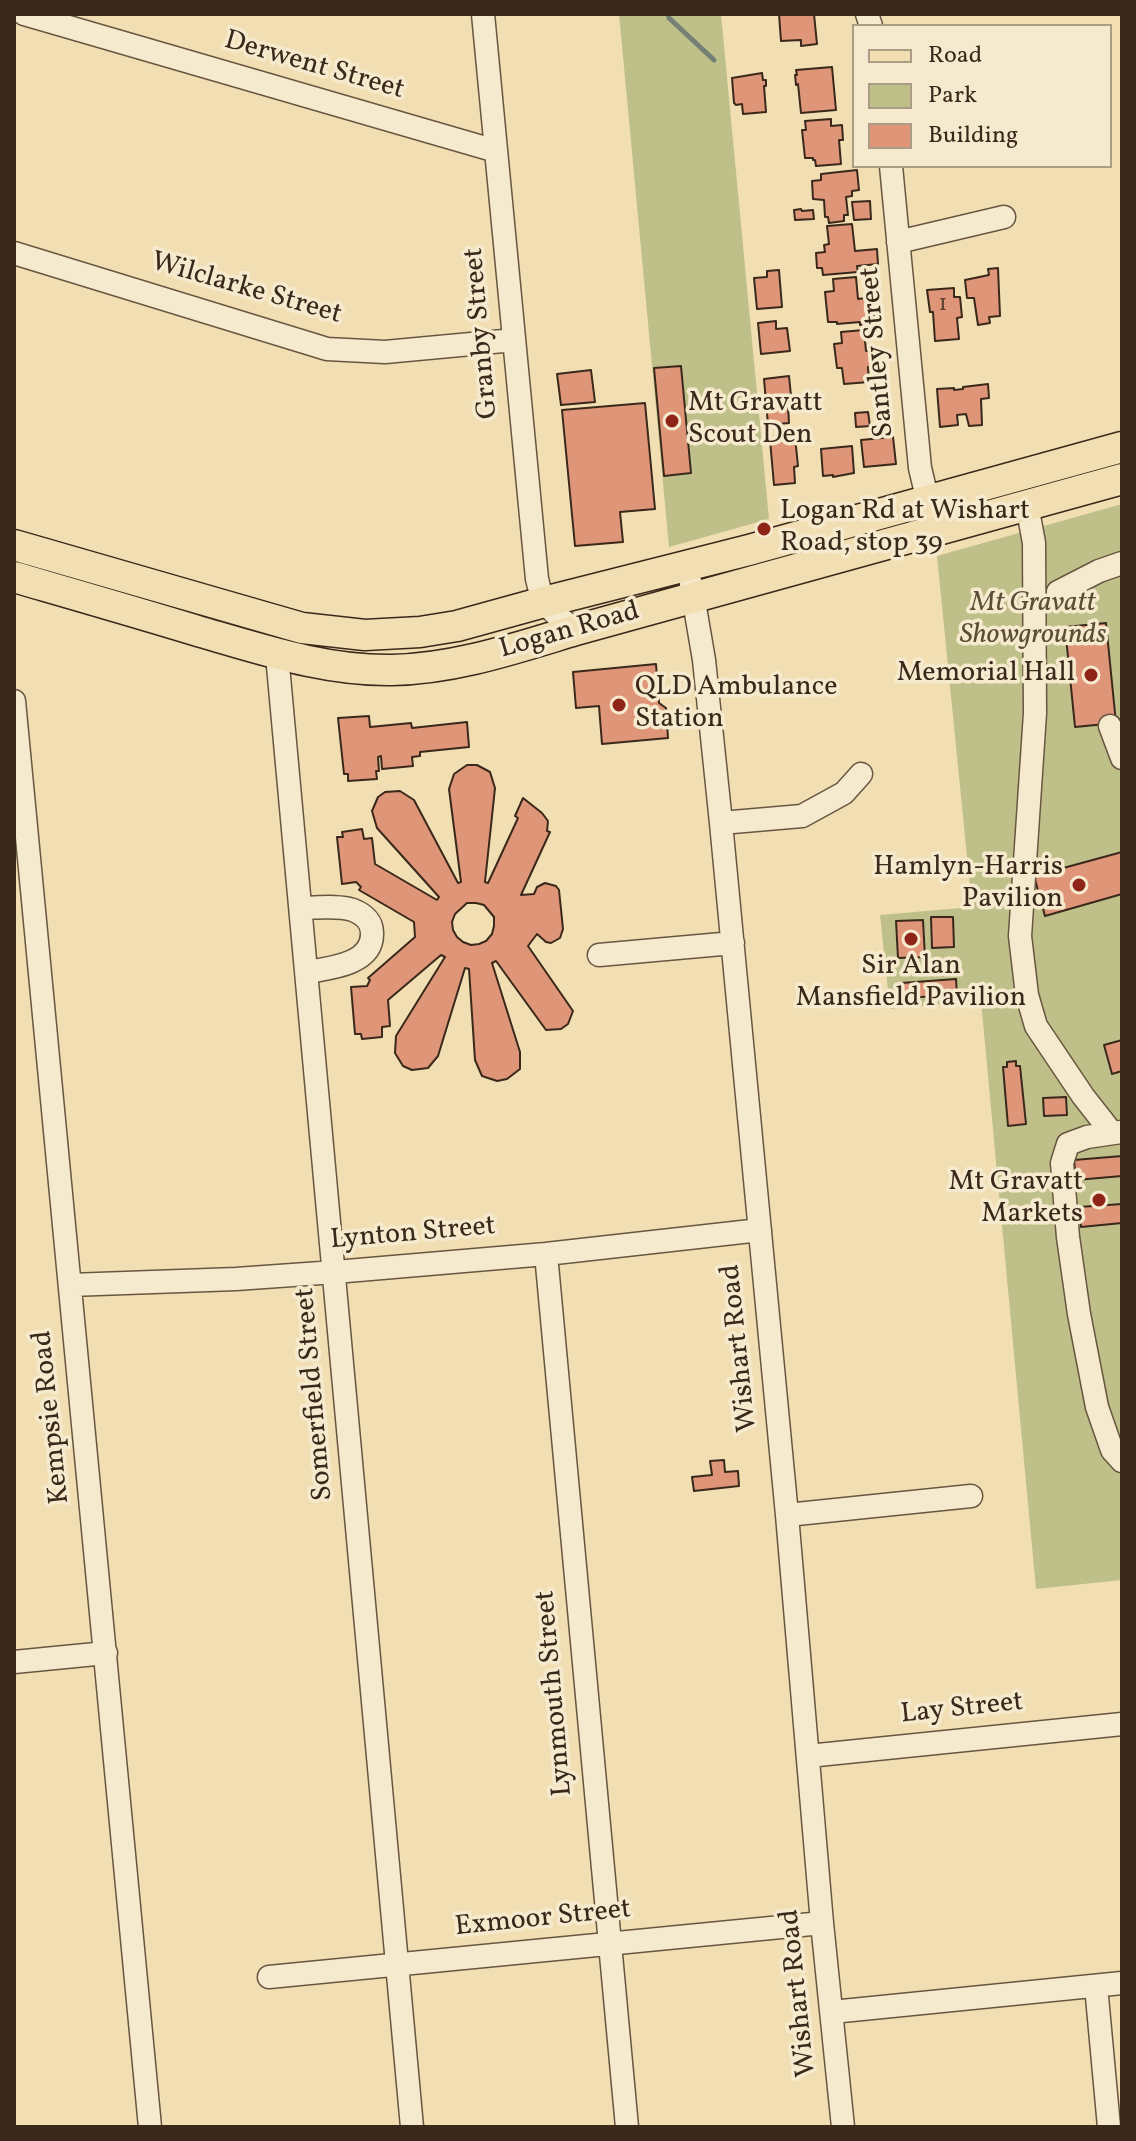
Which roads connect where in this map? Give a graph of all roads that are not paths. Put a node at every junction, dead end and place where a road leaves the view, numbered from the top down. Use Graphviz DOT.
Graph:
graph roads {
  1 [pos="24,14"];
  2 [pos="483,14"];
  3 [pos="496,151"];
  4 [pos="891,168"];
  5 [pos="1004,217"];
  6 [pos="898,242"];
  7 [pos="14,253"];
  8 [pos="514,340"];
  9 [pos="1122,447"];
  10 [pos="1122,479"];
  11 [pos="927,501"];
  12 [pos="1027,505"];
  13 [pos="935,530"];
  14 [pos="1122,563"];
  15 [pos="16,565"];
  16 [pos="687,565"];
  17 [pos="1058,592"];
  18 [pos="694,597"];
  19 [pos="544,602"];
  20 [pos="576,630"];
  21 [pos="277,655"];
  22 [pos="14,701"];
  23 [pos="1110,726"];
  24 [pos="1122,758"];
  25 [pos="861,774"];
  26 [pos="721,823"];
  27 [pos="301,908"];
  28 [pos="733,943"];
  29 [pos="599,955"];
  30 [pos="307,972"];
  31 [pos="1117,1133"];
  32 [pos="760,1230"];
  33 [pos="546,1254"];
  34 [pos="335,1272"];
  35 [pos="70,1285"];
  36 [pos="1122,1461"];
  37 [pos="971,1496"];
  38 [pos="787,1515"];
  39 [pos="106,1653"];
  40 [pos="14,1662"];
  41 [pos="1122,1724"];
  42 [pos="808,1756"];
  43 [pos="822,1923"];
  44 [pos="610,1944"];
  45 [pos="398,1964"];
  46 [pos="269,1977"];
  47 [pos="1122,1983"];
  48 [pos="1096,1986"];
  49 [pos="832,2012"];
  50 [pos="150,2127"];
  51 [pos="412,2127"];
  52 [pos="627,2127"];
  53 [pos="843,2127"];
  54 [pos="1109,2127"];
  1 -- 3 [label="street, Derwent Street"];
  2 -- 3 [label="street, Granby Street"];
  3 -- 8 [label="street, Granby Street"];
  4 -- 6 [label="street, Santley Street"];
  5 -- 6 [label="street"];
  6 -- 11 [label="street, Santley Street"];
  7 -- 8 [label="street, Wilclarke Street"];
  8 -- 19 [label="street, Granby Street"];
  9 -- 11 [label="main road, Logan Road"];
  10 -- 12 [label="main road, Logan Road"];
  11 -- 13 [label="street, Santley Street"];
  11 -- 16 [label="main road, Logan Road"];
  12 -- 13 [label="main road, Logan Road"];
  12 -- 31 [label="street"];
  13 -- 18 [label="main road, Logan Road"];
  14 -- 17 [label="street"];
  15 -- 19 [label="main road, Logan Road"];
  15 -- 21 [label="main road, Logan Road"];
  16 -- 18 [label="street, Wishart Road"];
  16 -- 19 [label="main road, Logan Road"];
  18 -- 20 [label="main road, Logan Road"];
  18 -- 26 [label="street, Wishart Road"];
  19 -- 20 [label="street"];
  20 -- 21 [label="main road, Logan Road"];
  21 -- 27 [label="street, Somerfield Street"];
  22 -- 35 [label="street, Kempsie Road"];
  23 -- 24 [label="street"];
  25 -- 26 [label="street"];
  26 -- 28 [label="street, Wishart Road"];
  27 -- 30 [label="street, Somerfield Street"];
  27 -- 30 [label="street"];
  28 -- 29 [label="street"];
  28 -- 32 [label="street, Wishart Road"];
  30 -- 34 [label="street, Somerfield Street"];
  31 -- 36 [label="street"];
  32 -- 33 [label="street, Lynton Street"];
  32 -- 38 [label="street, Wishart Road"];
  33 -- 34 [label="street, Lynton Street"];
  33 -- 44 [label="street, Lynmouth Street"];
  34 -- 35 [label="street, Lynton Street"];
  34 -- 45 [label="street, Somerfield Street"];
  35 -- 39 [label="street, Kempsie Road"];
  37 -- 38 [label="street"];
  38 -- 42 [label="street, Wishart Road"];
  39 -- 40 [label="street"];
  39 -- 50 [label="street, Kempsie Road"];
  41 -- 42 [label="street, Lay Street"];
  42 -- 43 [label="street, Wishart Road"];
  43 -- 44 [label="street, Exmoor Street"];
  43 -- 49 [label="street, Wishart Road"];
  44 -- 45 [label="street, Exmoor Street"];
  44 -- 52 [label="street, Lynmouth Street"];
  45 -- 46 [label="street, Exmoor Street"];
  45 -- 51 [label="street, Somerfield Street"];
  47 -- 48 [label="street"];
  48 -- 49 [label="street"];
  48 -- 54 [label="street"];
  49 -- 53 [label="street, Wishart Road"];
}
